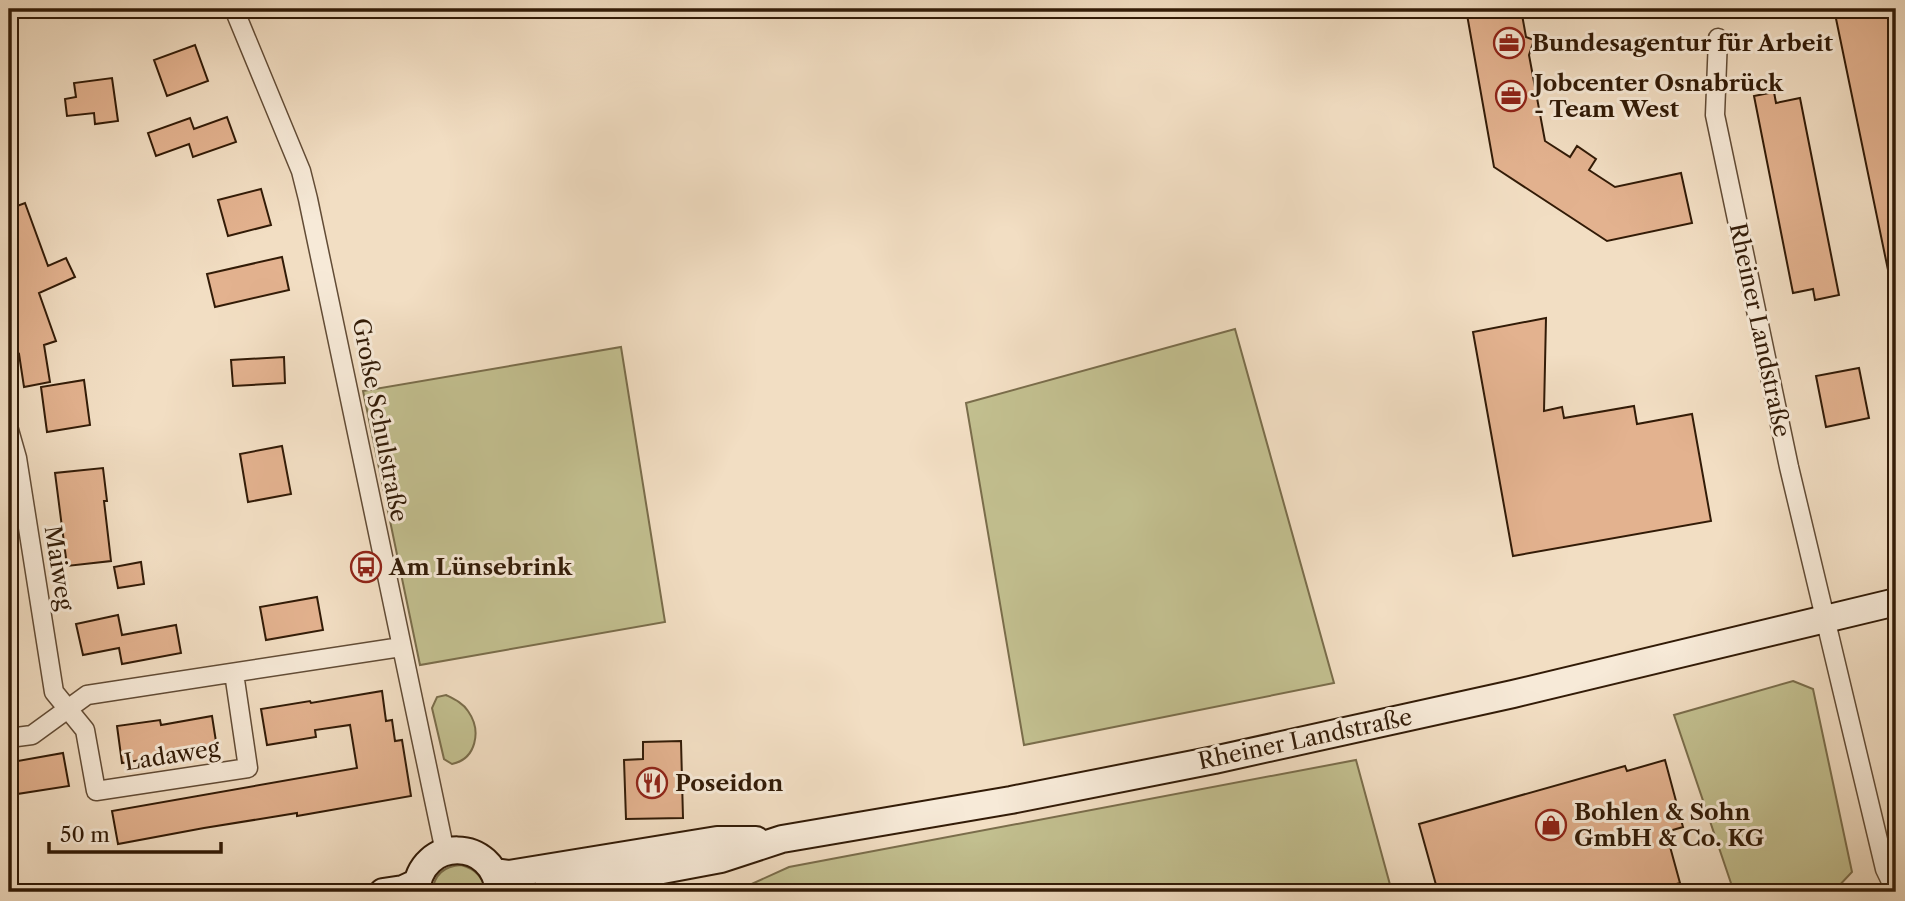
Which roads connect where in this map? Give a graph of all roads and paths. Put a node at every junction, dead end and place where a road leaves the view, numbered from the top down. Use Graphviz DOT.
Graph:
graph roads {
  1 [pos="234,9"];
  2 [pos="1718,37"];
  3 [pos="9,430"];
  4 [pos="1896,602"];
  5 [pos="1824,621"];
  6 [pos="401,647"];
  7 [pos="234,673"];
  8 [pos="67,710"];
  9 [pos="9,738"];
  10 [pos="782,839"];
  11 [pos="445,852"];
  12 [pos="497,882"];
  13 [pos="416,888"];
  14 [pos="383,892"];
  15 [pos="545,892"];
  16 [pos="1896,892"];
  1 -- 6 [label="street, Große Schulstraße"];
  2 -- 5 [label="street, Rheiner Landstraße"];
  3 -- 8 [label="street, Maiweg"];
  4 -- 5 [label="street, Rheiner Landstraße"];
  5 -- 10 [label="street, Rheiner Landstraße"];
  5 -- 16 [label="street"];
  6 -- 7 [label="street"];
  6 -- 11 [label="street, Große Schulstraße"];
  7 -- 8 [label="street"];
  7 -- 8 [label="street, Ladaweg"];
  8 -- 9 [label="street"];
  10 -- 12 [label="street, Rheiner Landstraße"];
  10 -- 15 [label="street, Rheiner Landstraße"];
  11 -- 12 [label="street"];
  11 -- 13 [label="street"];
  13 -- 14 [label="street"];
}
